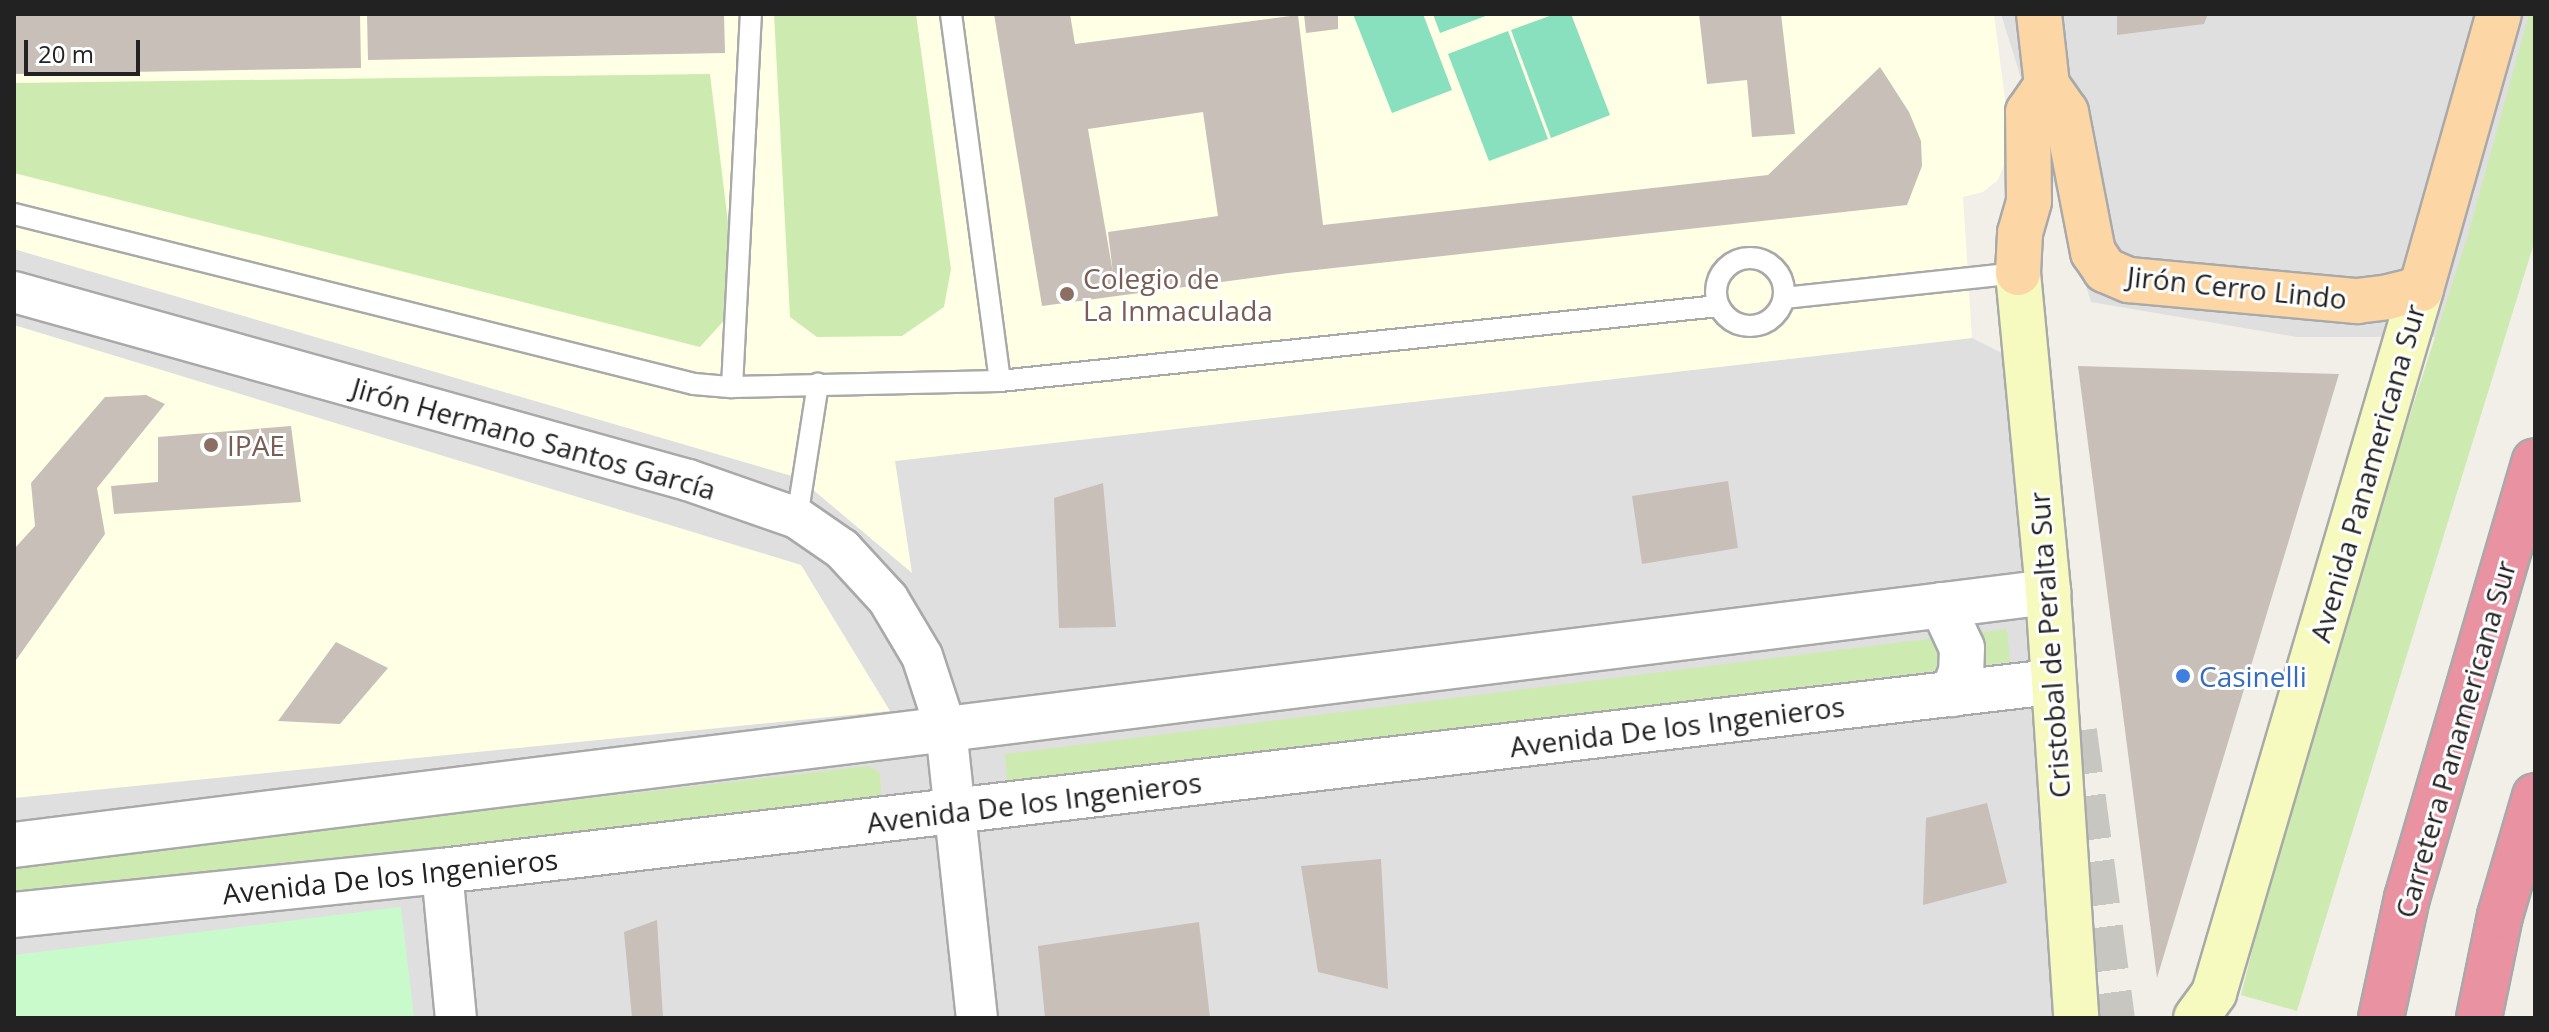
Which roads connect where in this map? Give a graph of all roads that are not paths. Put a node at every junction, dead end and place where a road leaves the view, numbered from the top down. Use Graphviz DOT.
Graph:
graph roads {
  1 [pos="751,14"];
  2 [pos="951,14"];
  3 [pos="2039,14"];
  4 [pos="2499,14"];
  5 [pos="2047,85"];
  6 [pos="14,214"];
  7 [pos="2018,273"];
  8 [pos="2421,289"];
  9 [pos="14,292"];
  10 [pos="1784,298"];
  11 [pos="1718,306"];
  12 [pos="1000,381"];
  13 [pos="818,384"];
  14 [pos="732,387"];
  15 [pos="2535,461"];
  16 [pos="797,518"];
  17 [pos="2048,592"];
  18 [pos="1942,605"];
  19 [pos="2052,682"];
  20 [pos="1952,694"];
  21 [pos="946,729"];
  22 [pos="2535,796"];
  23 [pos="955,812"];
  24 [pos="14,845"];
  25 [pos="2535,863"];
  26 [pos="442,871"];
  27 [pos="14,915"];
  28 [pos="2500,916"];
  29 [pos="456,1018"];
  30 [pos="977,1018"];
  31 [pos="2076,1018"];
  32 [pos="2196,1018"];
  33 [pos="2381,1018"];
  34 [pos="2479,1018"];
  1 -- 14 [label="lane"];
  2 -- 12 [label="lane"];
  3 -- 5 [label="main road"];
  4 -- 8 [label="main road, Avenida Panamericana Sur"];
  5 -- 7 [label="main road"];
  5 -- 8 [label="main road, Jirón Cerro Lindo"];
  6 -- 14 [label="lane"];
  7 -- 10 [label="lane"];
  7 -- 17 [label="main road, Cristobal de Peralta Sur"];
  8 -- 32 [label="main road, Avenida Panamericana Sur"];
  9 -- 16 [label="street, Jirón Hermano Santos García"];
  10 -- 11 [label="lane"];
  10 -- 11 [label="lane"];
  11 -- 12 [label="lane"];
  12 -- 13 [label="lane"];
  13 -- 14 [label="lane"];
  13 -- 16 [label="lane"];
  15 -- 33 [label="highway, Carretera Panamericana Sur"];
  16 -- 21 [label="street, Jirón Hermano Santos García"];
  17 -- 18 [label="street"];
  17 -- 19 [label="main road, Cristobal de Peralta Sur"];
  18 -- 20 [label="street"];
  18 -- 21 [label="street"];
  19 -- 20 [label="street, Avenida De los Ingenieros"];
  19 -- 31 [label="main road, Cristobal de Peralta Sur"];
  20 -- 23 [label="street, Avenida De los Ingenieros"];
  21 -- 23 [label="street, Jirón Hermano Santos García"];
  21 -- 24 [label="street"];
  22 -- 28 [label="highway"];
  23 -- 26 [label="street, Avenida De los Ingenieros"];
  23 -- 30 [label="street, Jirón Hermano Santos García"];
  25 -- 28 [label="highway"];
  26 -- 27 [label="street, Avenida De los Ingenieros"];
  26 -- 29 [label="street"];
  28 -- 34 [label="highway"];
}
